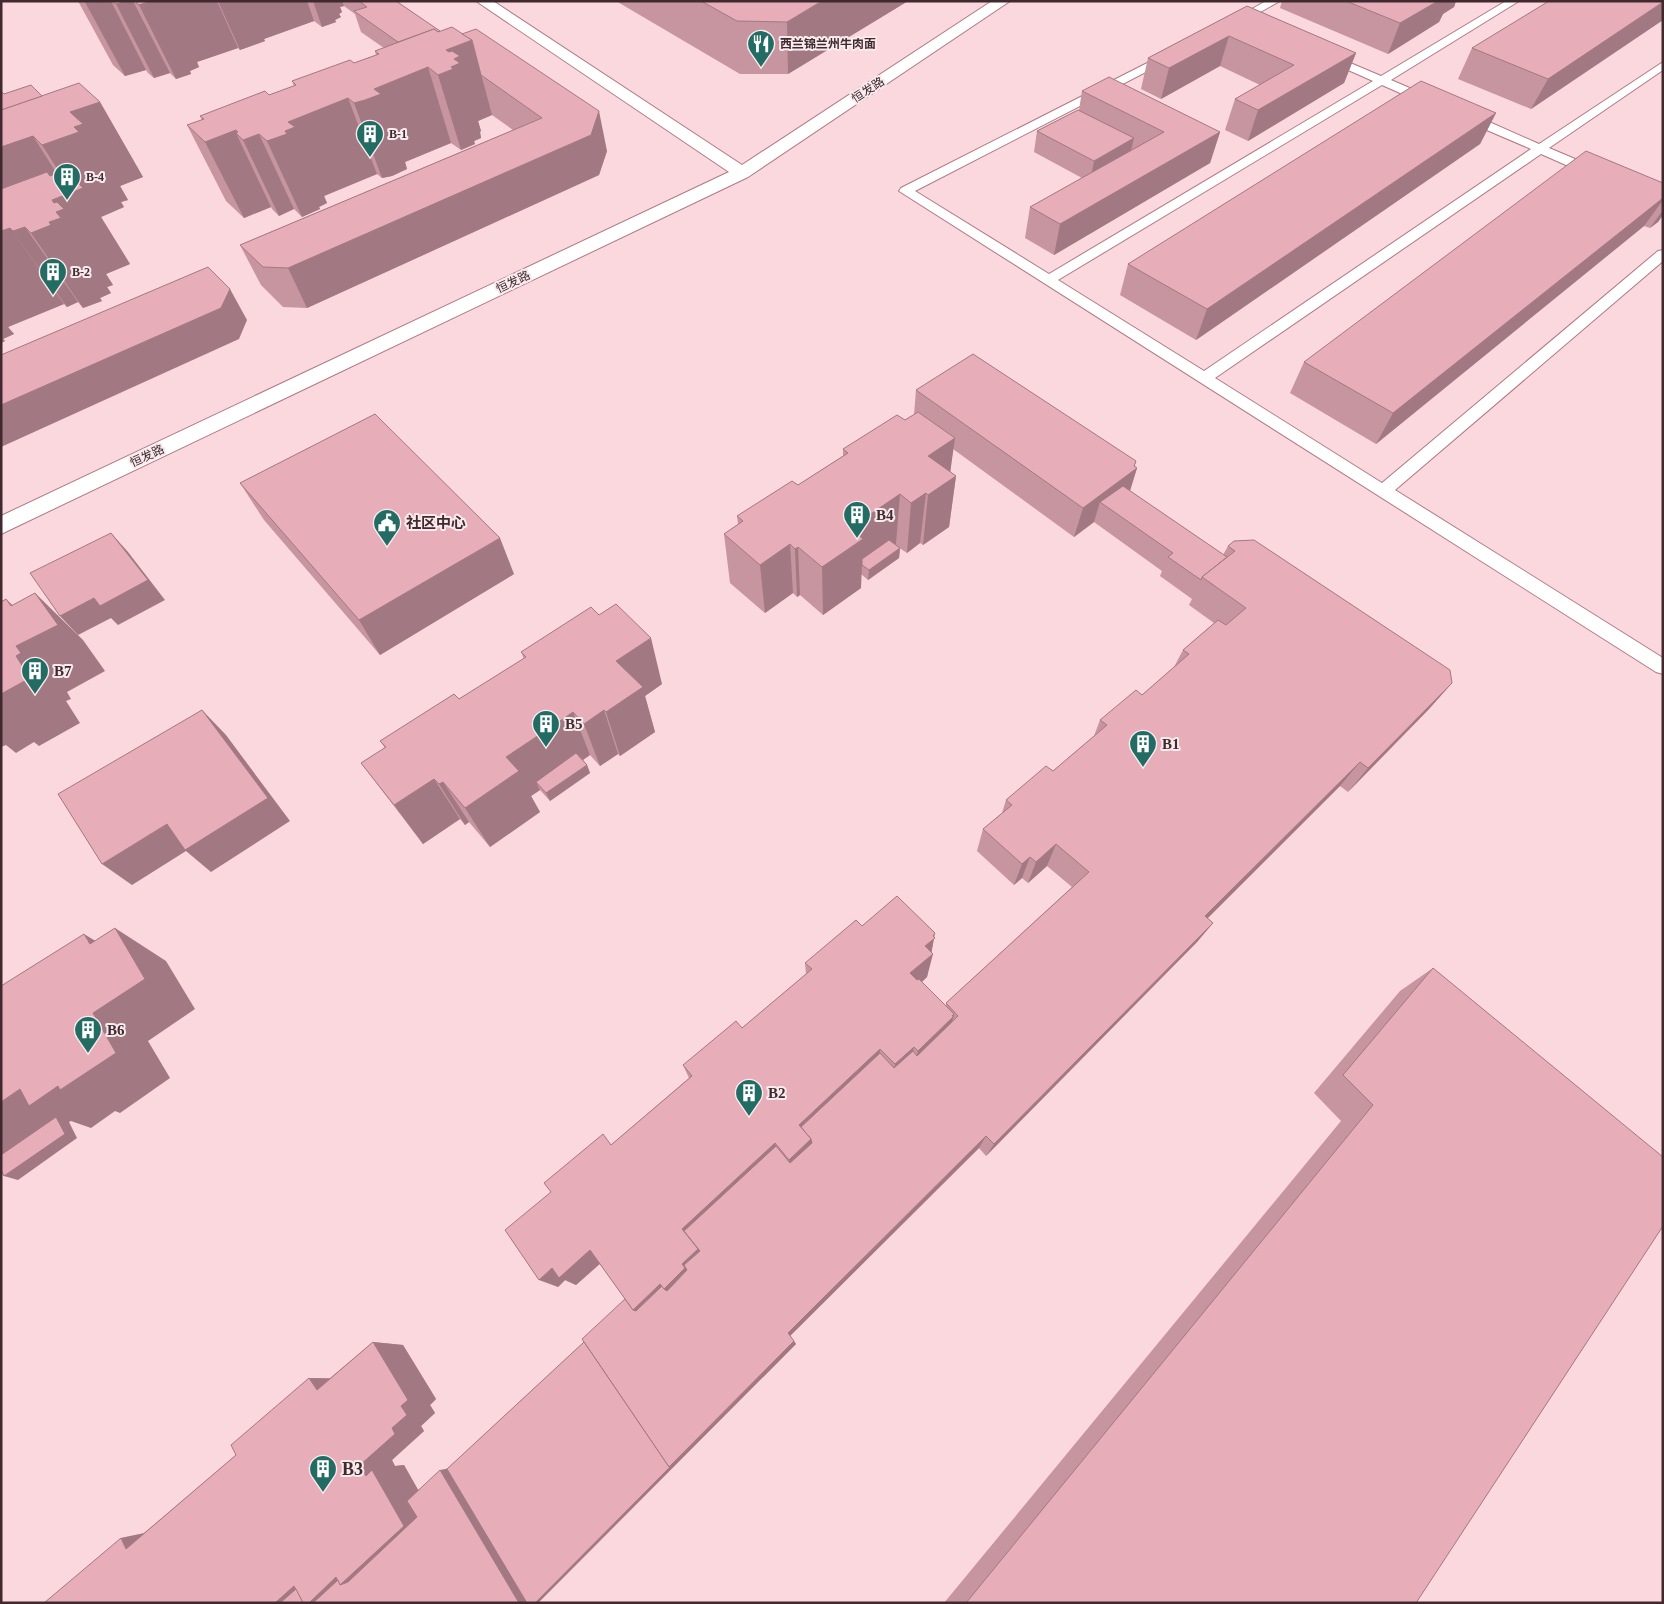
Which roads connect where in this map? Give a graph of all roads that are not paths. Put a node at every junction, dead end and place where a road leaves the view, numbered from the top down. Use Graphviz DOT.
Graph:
graph roads {
  1 [pos="483,1"];
  2 [pos="1003,1"];
  3 [pos="1275,1"];
  4 [pos="1514,1"];
  5 [pos="1240,19"];
  6 [pos="1258,27"];
  7 [pos="1222,28"];
  8 [pos="1311,50"];
  9 [pos="1178,51"];
  10 [pos="1663,65"];
  11 [pos="1382,80"];
  12 [pos="1540,149"];
  13 [pos="742,173"];
  14 [pos="1610,179"];
  15 [pos="1663,254"];
  16 [pos="1049,280"];
  17 [pos="1204,378"];
  18 [pos="1383,491"];
  19 [pos="1,526"];
  20 [pos="1663,667"];
  1 -- 13 [label="street"];
  2 -- 13 [label="street, 恒发路"];
  3 -- 5 [label="lane"];
  4 -- 11 [label="lane"];
  5 -- 6 [label="lane"];
  5 -- 7 [label="lane"];
  8 -- 11 [label="lane"];
  9 -- 16 [label="lane"];
  10 -- 12 [label="lane"];
  11 -- 12 [label="lane"];
  11 -- 16 [label="lane"];
  12 -- 14 [label="lane"];
  12 -- 17 [label="lane"];
  13 -- 19 [label="street, 恒发路"];
  15 -- 18 [label="lane"];
  16 -- 17 [label="lane"];
  17 -- 18 [label="lane"];
  18 -- 20 [label="lane"];
}
